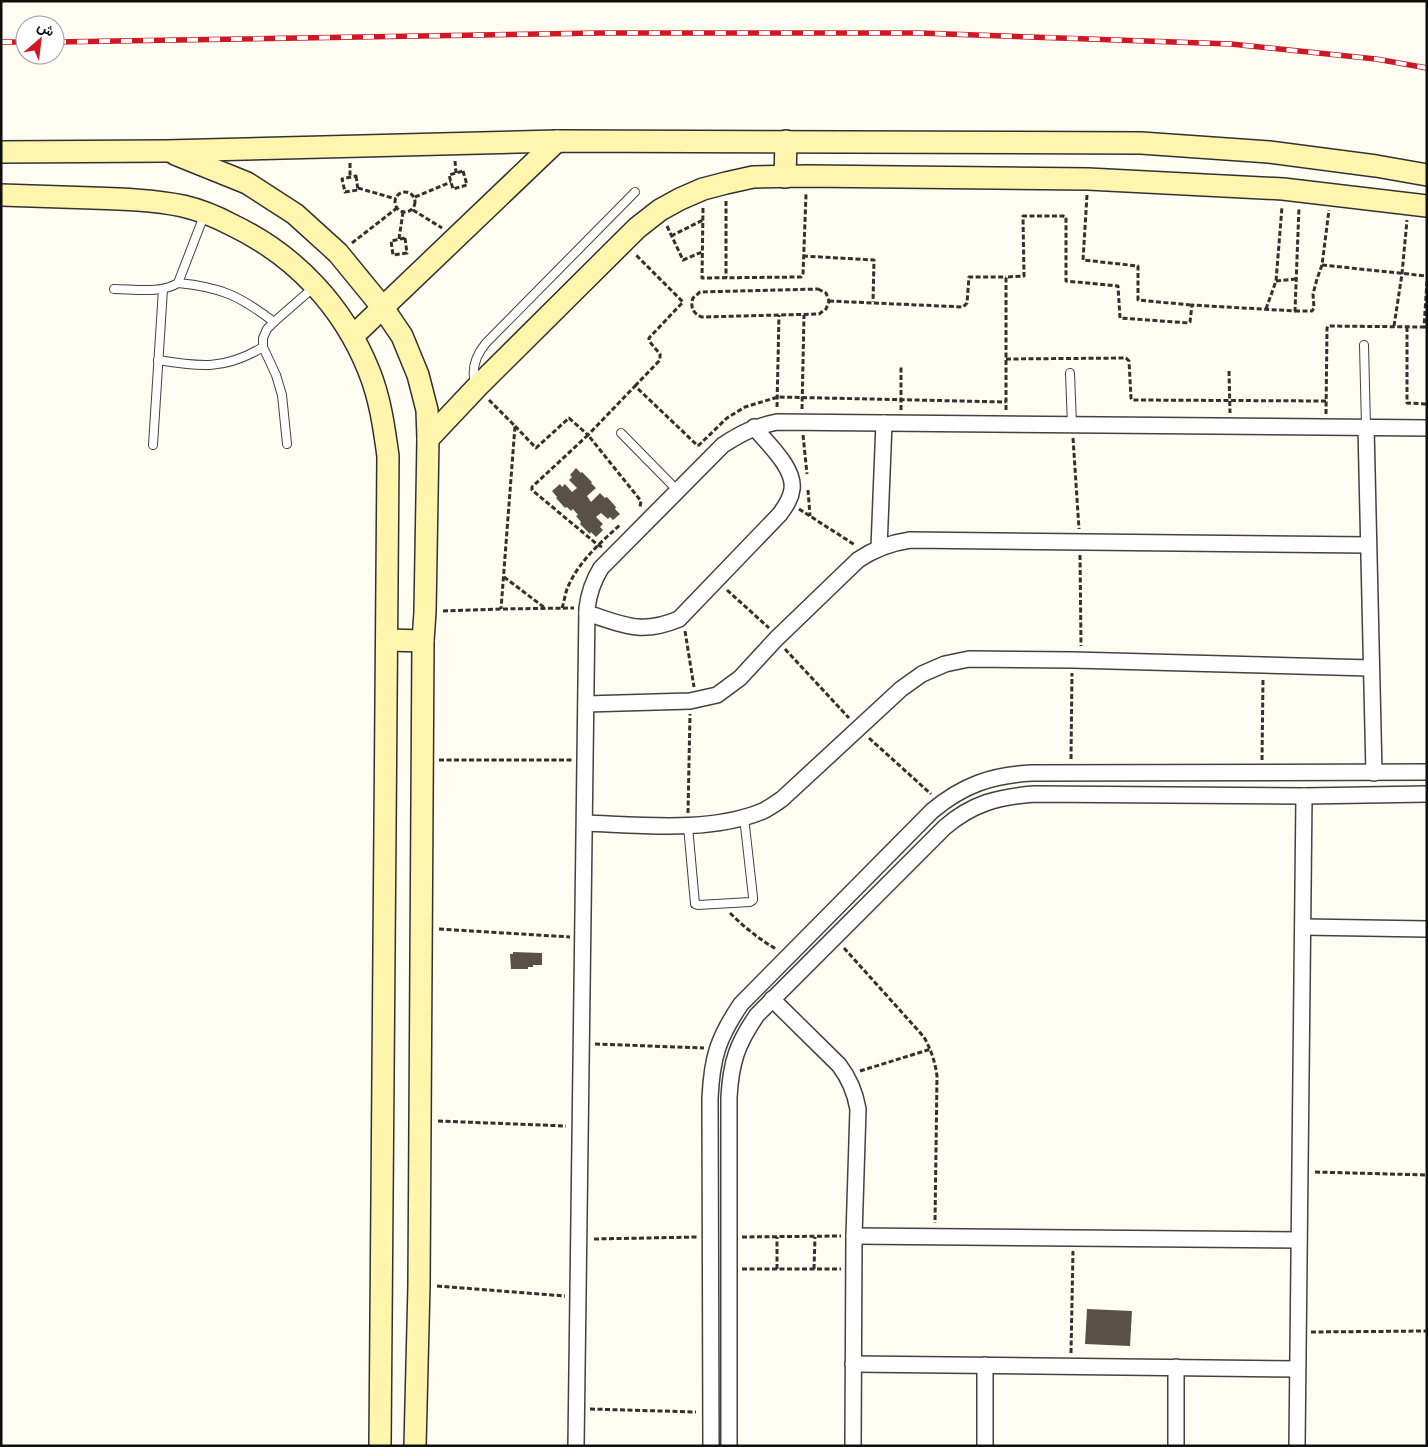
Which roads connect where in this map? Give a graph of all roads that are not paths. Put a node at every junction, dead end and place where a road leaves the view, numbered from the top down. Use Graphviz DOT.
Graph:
graph roads {
  1 [pos="557,141"];
  2 [pos="786,141"];
  3 [pos="166,151"];
  4 [pos="1,152"];
  5 [pos="1427,175"];
  6 [pos="786,177"];
  7 [pos="635,192"];
  8 [pos="1,195"];
  9 [pos="1418,205"];
  10 [pos="206,213"];
  11 [pos="178,283"];
  12 [pos="316,285"];
  13 [pos="114,288"];
  14 [pos="162,289"];
  15 [pos="383,308"];
  16 [pos="274,322"];
  17 [pos="353,336"];
  18 [pos="1364,344"];
  19 [pos="263,347"];
  20 [pos="158,360"];
  21 [pos="1070,373"];
  22 [pos="476,387"];
  23 [pos="884,423"];
  24 [pos="1072,425"];
  25 [pos="754,427"];
  26 [pos="1366,427"];
  27 [pos="1427,428"];
  28 [pos="621,433"];
  29 [pos="428,439"];
  30 [pos="287,444"];
  31 [pos="153,445"];
  32 [pos="678,491"];
  33 [pos="1368,546"];
  34 [pos="874,550"];
  35 [pos="587,611"];
  36 [pos="388,640"];
  37 [pos="423,640"];
  38 [pos="1371,668"];
  39 [pos="586,704"];
  40 [pos="1427,772"];
  41 [pos="1167,773"];
  42 [pos="1374,773"];
  43 [pos="1427,794"];
  44 [pos="1167,795"];
  45 [pos="1304,796"];
  46 [pos="744,817"];
  47 [pos="584,823"];
  48 [pos="688,826"];
  49 [pos="875,870"];
  50 [pos="888,885"];
  51 [pos="1303,927"];
  52 [pos="1427,929"];
  53 [pos="772,999"];
  54 [pos="710,1142"];
  55 [pos="729,1142"];
  56 [pos="854,1236"];
  57 [pos="1299,1240"];
  58 [pos="853,1364"];
  59 [pos="985,1365"];
  60 [pos="1176,1366"];
  61 [pos="1298,1369"];
  62 [pos="380,1437"];
  63 [pos="415,1437"];
  64 [pos="576,1446"];
  65 [pos="710,1446"];
  66 [pos="729,1446"];
  67 [pos="853,1446"];
  68 [pos="985,1446"];
  69 [pos="1176,1446"];
  70 [pos="1297,1446"];
  1 -- 2 [label="street"];
  1 -- 3 [label="street"];
  1 -- 15 [label="street"];
  2 -- 5 [label="street"];
  2 -- 6 [label="street"];
  3 -- 4 [label="street"];
  3 -- 15 [label="street"];
  6 -- 9 [label="street"];
  6 -- 22 [label="street"];
  7 -- 22 [label="lane"];
  8 -- 10 [label="street"];
  10 -- 11 [label="lane"];
  10 -- 12 [label="street"];
  11 -- 14 [label="lane"];
  11 -- 16 [label="lane"];
  12 -- 16 [label="lane"];
  12 -- 17 [label="street"];
  13 -- 14 [label="lane"];
  14 -- 20 [label="lane"];
  15 -- 17 [label="street"];
  15 -- 29 [label="street"];
  16 -- 19 [label="lane"];
  17 -- 36 [label="street"];
  18 -- 26 [label="lane"];
  19 -- 20 [label="lane"];
  19 -- 30 [label="lane"];
  20 -- 31 [label="lane"];
  21 -- 24 [label="lane"];
  22 -- 29 [label="street"];
  23 -- 24 [label="street"];
  23 -- 25 [label="street"];
  23 -- 34 [label="street"];
  24 -- 26 [label="street"];
  25 -- 32 [label="street"];
  25 -- 35 [label="street"];
  26 -- 27 [label="street"];
  26 -- 33 [label="street"];
  28 -- 32 [label="lane"];
  29 -- 37 [label="street"];
  32 -- 35 [label="street"];
  33 -- 34 [label="street"];
  33 -- 38 [label="street"];
  34 -- 39 [label="street"];
  35 -- 39 [label="street"];
  36 -- 37 [label="street"];
  36 -- 62 [label="street"];
  37 -- 63 [label="street"];
  38 -- 42 [label="street"];
  38 -- 46 [label="street"];
  39 -- 47 [label="street"];
  40 -- 42 [label="street"];
  41 -- 42 [label="street"];
  41 -- 44 [label="street"];
  41 -- 49 [label="street"];
  43 -- 45 [label="street"];
  44 -- 45 [label="street"];
  44 -- 50 [label="street"];
  45 -- 51 [label="street"];
  46 -- 48 [label="street"];
  46 -- 48 [label="lane"];
  47 -- 48 [label="street"];
  47 -- 64 [label="street"];
  49 -- 50 [label="street"];
  49 -- 54 [label="street"];
  50 -- 53 [label="street"];
  51 -- 52 [label="street"];
  51 -- 57 [label="street"];
  53 -- 55 [label="street"];
  53 -- 56 [label="street"];
  54 -- 55 [label="street"];
  54 -- 65 [label="street"];
  55 -- 66 [label="street"];
  56 -- 57 [label="street"];
  56 -- 58 [label="street"];
  57 -- 61 [label="street"];
  58 -- 59 [label="street"];
  58 -- 67 [label="street"];
  59 -- 60 [label="street"];
  59 -- 68 [label="street"];
  60 -- 61 [label="street"];
  60 -- 69 [label="street"];
  61 -- 70 [label="street"];
  62 -- 63 [label="street"];
}
